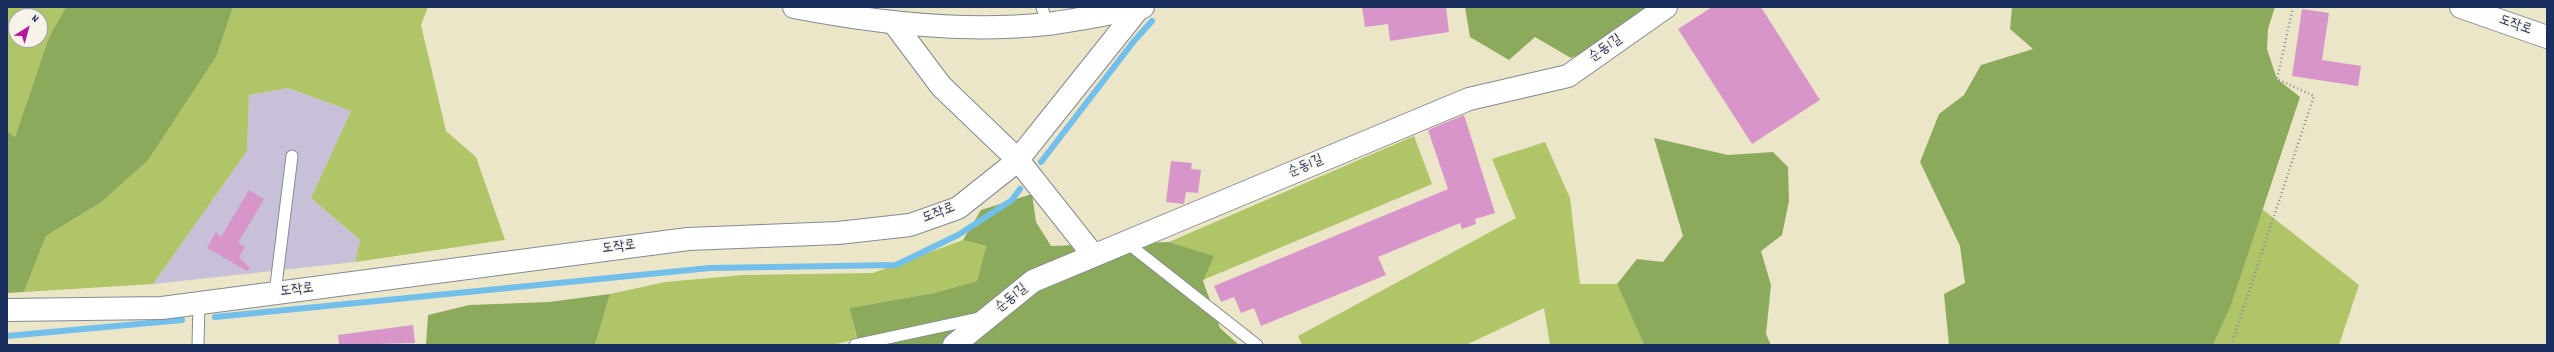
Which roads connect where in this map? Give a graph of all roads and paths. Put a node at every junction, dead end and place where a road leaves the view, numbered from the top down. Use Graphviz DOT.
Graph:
graph roads {
  1 [pos="794,7"];
  2 [pos="1141,7"];
  3 [pos="1666,7"];
  4 [pos="2293,7"];
  5 [pos="2460,7"];
  6 [pos="1044,15"];
  7 [pos="893,22"];
  8 [pos="2547,37"];
  9 [pos="292,156"];
  10 [pos="1018,160"];
  11 [pos="1126,242"];
  12 [pos="1094,256"];
  13 [pos="275,294"];
  14 [pos="199,303"];
  15 [pos="7,310"];
  16 [pos="992,315"];
  17 [pos="198,345"];
  18 [pos="855,345"];
  19 [pos="954,345"];
  20 [pos="1257,345"];
  21 [pos="2231,345"];
  1 -- 7 [label="street, 도작로"];
  2 -- 6 [label="street, 도작로"];
  2 -- 10 [label="street, 도작로"];
  3 -- 11 [label="street, 순동1길"];
  4 -- 21 [label="path"];
  5 -- 8 [label="street, 도작로"];
  6 -- 7 [label="street, 도작로"];
  7 -- 10 [label="street"];
  9 -- 13 [label="lane"];
  10 -- 12 [label="street"];
  10 -- 13 [label="street, 도작로"];
  11 -- 12 [label="street, 순동1길"];
  11 -- 20 [label="lane"];
  12 -- 16 [label="street, 순동1길"];
  13 -- 14 [label="street, 도작로"];
  14 -- 15 [label="street, 도작로"];
  14 -- 17 [label="lane"];
  16 -- 18 [label="lane"];
  16 -- 19 [label="street, 순동1길"];
}
